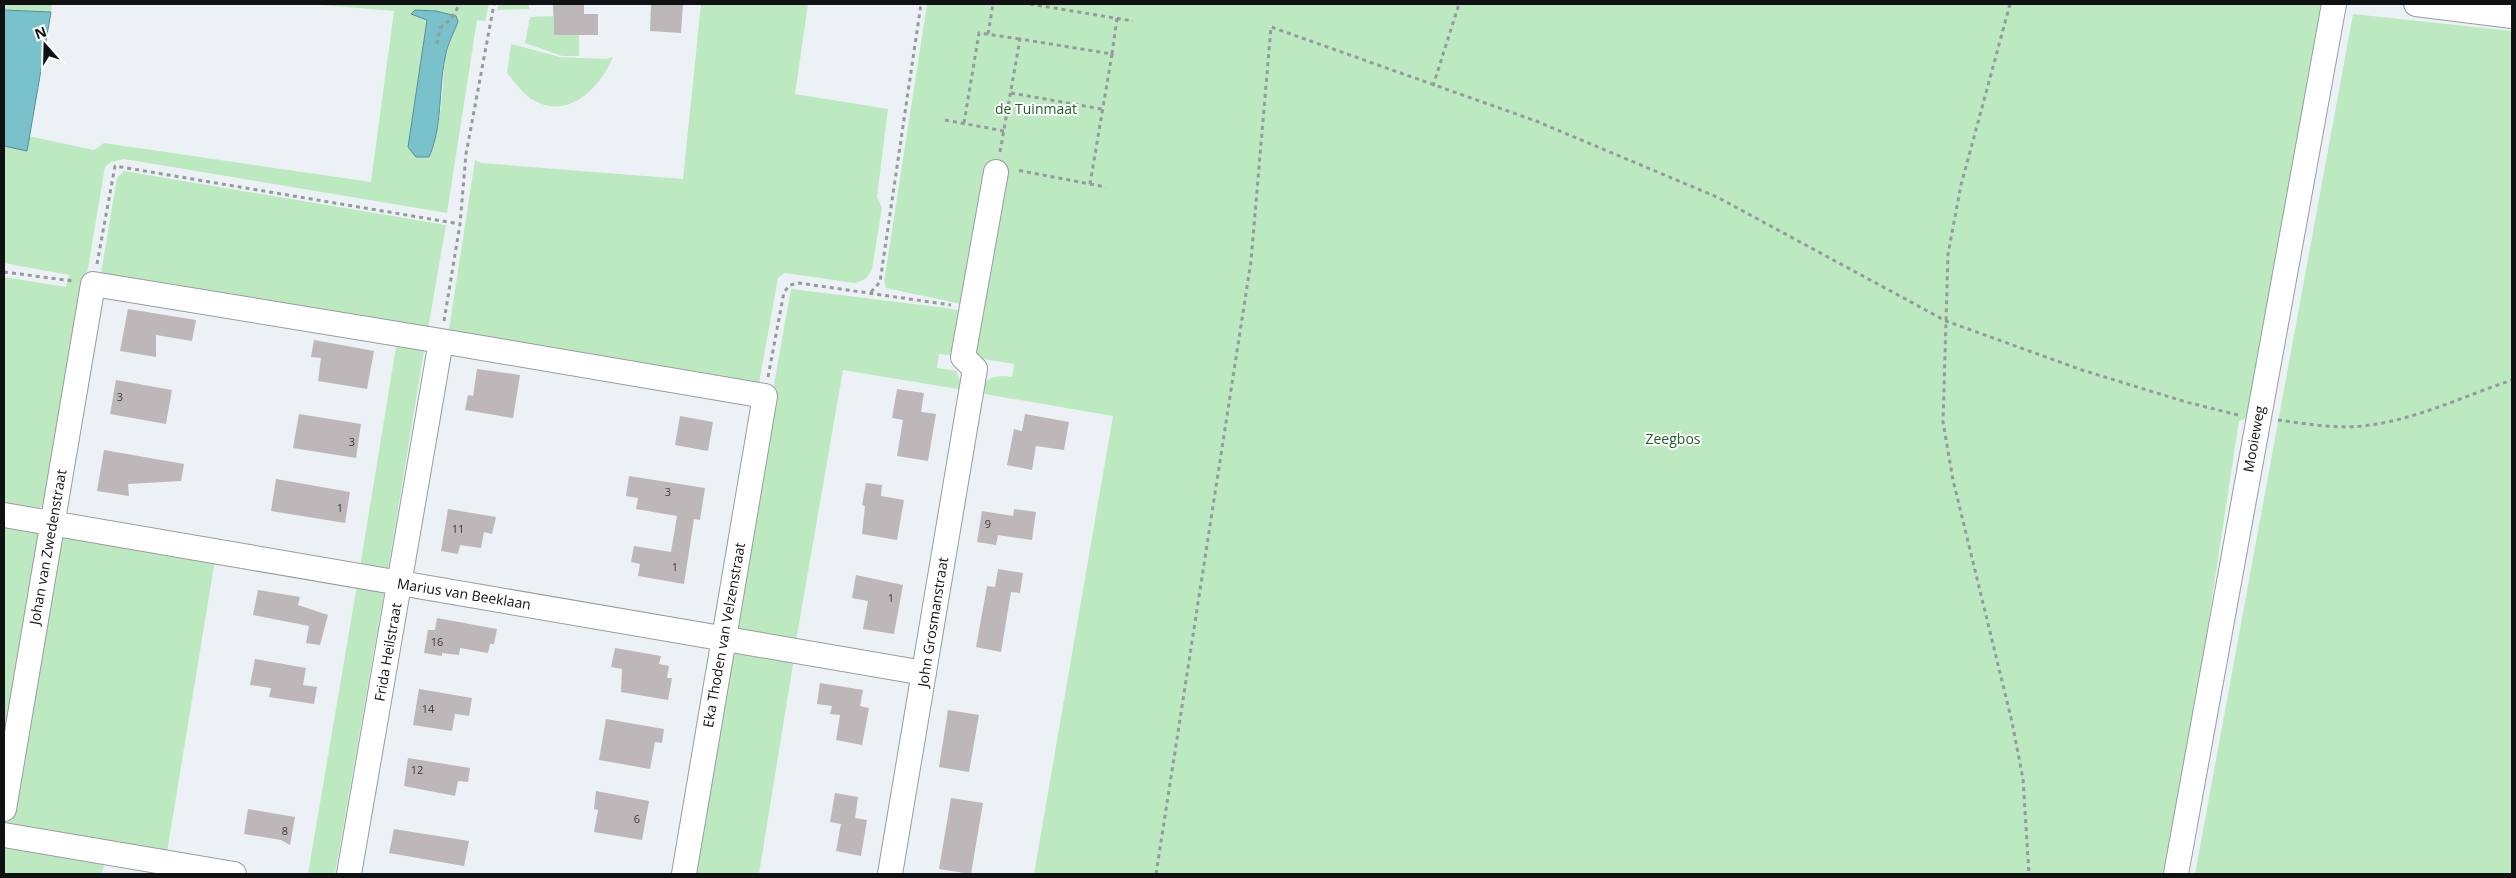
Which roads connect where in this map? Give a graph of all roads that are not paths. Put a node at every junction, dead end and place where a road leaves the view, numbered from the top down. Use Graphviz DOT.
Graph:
graph roads {
  1 [pos="2334,4"];
  2 [pos="2416,4"];
  3 [pos="2512,16"];
  4 [pos="996,169"];
  5 [pos="441,341"];
  6 [pos="26,519"];
  7 [pos="400,584"];
  8 [pos="744,641"];
  9 [pos="924,673"];
  10 [pos="4,809"];
  11 [pos="4,835"];
  12 [pos="234,874"];
  13 [pos="349,874"];
  14 [pos="684,874"];
  15 [pos="890,874"];
  16 [pos="2176,874"];
  1 -- 16 [label="street, Mooieweg"];
  2 -- 3 [label="street"];
  4 -- 9 [label="street, John Grosmanstraat"];
  5 -- 6 [label="street, Johan van Zwedenstraat"];
  5 -- 7 [label="street, Frida Heilstraat"];
  5 -- 8 [label="street, Eka Thoden van Velzenstraat"];
  6 -- 7 [label="street, Marius van Beeklaan"];
  6 -- 10 [label="street, Johan van Zwedenstraat"];
  7 -- 8 [label="street, Marius van Beeklaan"];
  7 -- 13 [label="street, Frida Heilstraat"];
  8 -- 9 [label="street, Marius van Beeklaan"];
  8 -- 14 [label="street, Eka Thoden van Velzenstraat"];
  9 -- 15 [label="street, John Grosmanstraat"];
  11 -- 12 [label="street"];
}
